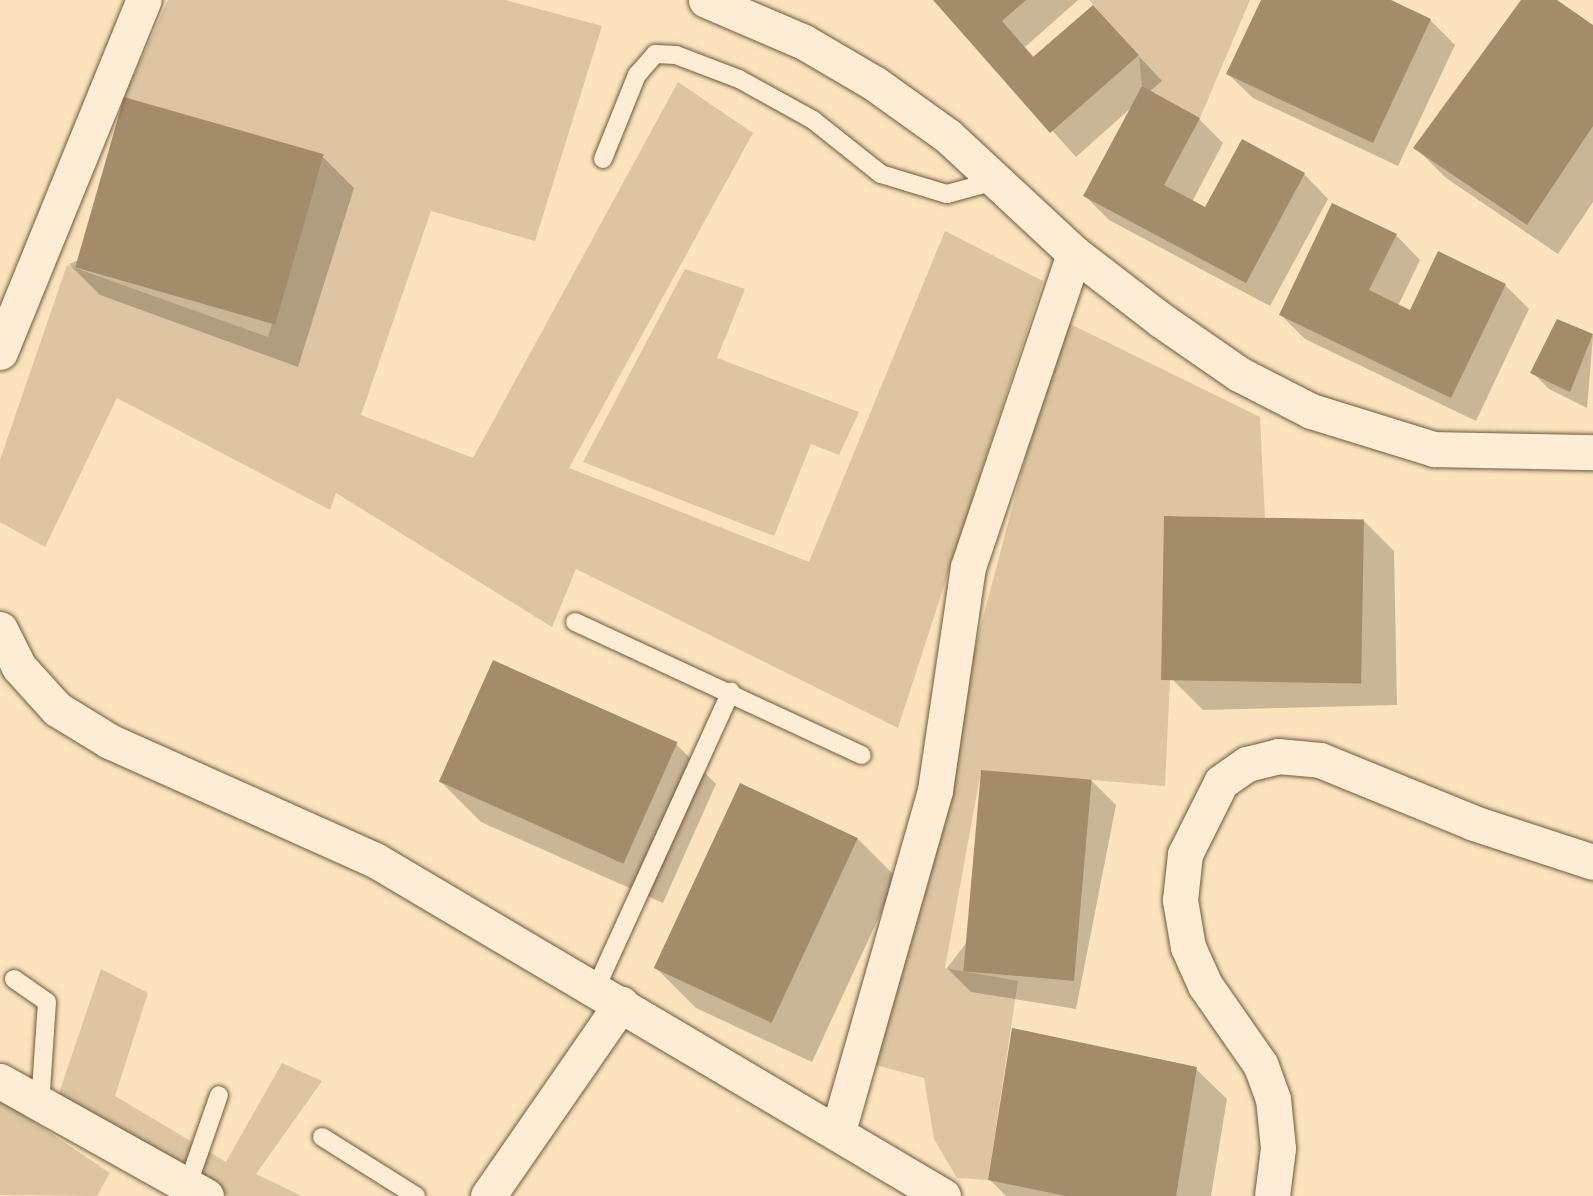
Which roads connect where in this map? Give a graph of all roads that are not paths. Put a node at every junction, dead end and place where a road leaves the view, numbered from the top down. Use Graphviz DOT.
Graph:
graph roads {
  1 [pos="144,0"];
  2 [pos="706,0"];
  3 [pos="603,159"];
  4 [pos="999,180"];
  5 [pos="1074,253"];
  6 [pos="0,352"];
  7 [pos="1593,453"];
  8 [pos="575,622"];
  9 [pos="0,629"];
  10 [pos="731,692"];
  11 [pos="862,755"];
  12 [pos="1593,862"];
  13 [pos="13,979"];
  14 [pos="608,997"];
  15 [pos="0,1081"];
  16 [pos="219,1095"];
  17 [pos="40,1105"];
  18 [pos="838,1131"];
  19 [pos="322,1137"];
  20 [pos="197,1191"];
  21 [pos="416,1196"];
  22 [pos="488,1196"];
  23 [pos="943,1196"];
  24 [pos="1272,1196"];
  1 -- 6 [label="street"];
  2 -- 4 [label="street"];
  3 -- 4 [label="lane"];
  4 -- 5 [label="street"];
  5 -- 7 [label="street"];
  5 -- 18 [label="street"];
  8 -- 10 [label="lane"];
  9 -- 14 [label="street"];
  10 -- 11 [label="lane"];
  10 -- 14 [label="lane"];
  12 -- 24 [label="street"];
  13 -- 17 [label="lane"];
  14 -- 18 [label="street"];
  14 -- 22 [label="street"];
  15 -- 17 [label="street"];
  16 -- 20 [label="lane"];
  17 -- 20 [label="street"];
  18 -- 23 [label="street"];
  19 -- 21 [label="lane"];
}
